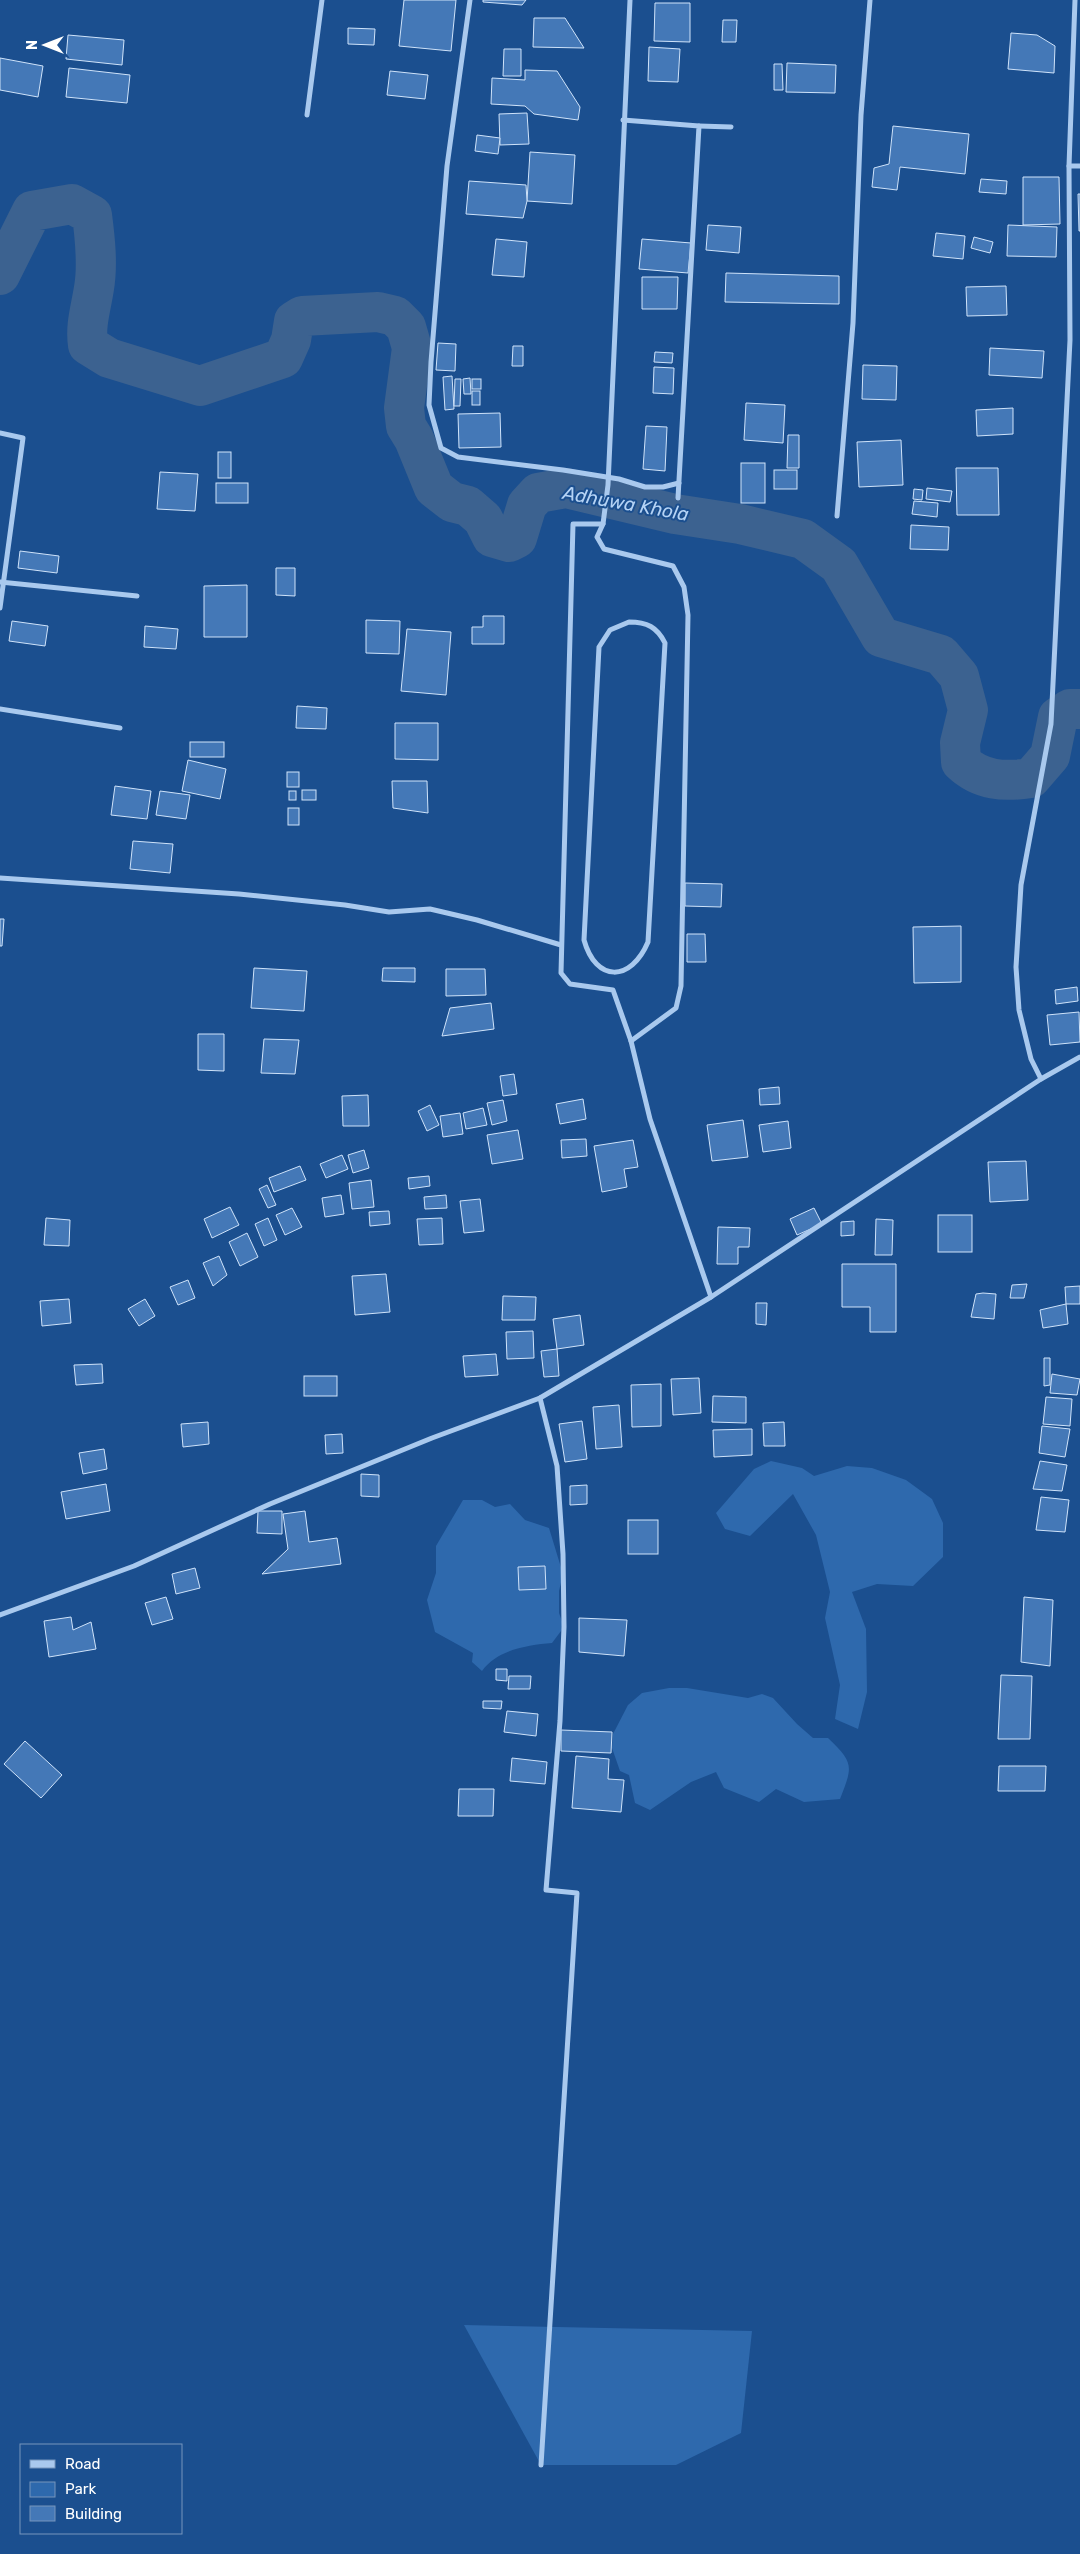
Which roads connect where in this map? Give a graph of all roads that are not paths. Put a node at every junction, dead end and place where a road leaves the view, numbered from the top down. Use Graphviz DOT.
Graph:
graph roads {
  1 [pos="322,0"];
  2 [pos="470,0"];
  3 [pos="630,0"];
  4 [pos="870,0"];
  5 [pos="1076,0"];
  6 [pos="307,115"];
  7 [pos="623,120"];
  8 [pos="699,126"];
  9 [pos="731,127"];
  10 [pos="1069,166"];
  11 [pos="1080,166"];
  12 [pos="0,433"];
  13 [pos="609,477"];
  14 [pos="679,483"];
  15 [pos="678,498"];
  16 [pos="837,516"];
  17 [pos="603,524"];
  18 [pos="1,582"];
  19 [pos="137,596"];
  20 [pos="0,608"];
  21 [pos="599,647"];
  22 [pos="0,708"];
  23 [pos="120,728"];
  24 [pos="0,878"];
  25 [pos="562,945"];
  26 [pos="631,1041"];
  27 [pos="1080,1057"];
  28 [pos="1041,1079"];
  29 [pos="711,1297"];
  30 [pos="540,1398"];
  31 [pos="0,1614"];
  32 [pos="541,2465"];
  1 -- 6 [label="street"];
  2 -- 13 [label="street"];
  3 -- 7 [label="street"];
  4 -- 16 [label="street"];
  5 -- 10 [label="street"];
  7 -- 8 [label="street"];
  7 -- 13 [label="street"];
  8 -- 9 [label="street"];
  8 -- 14 [label="street"];
  10 -- 11 [label="street"];
  10 -- 28 [label="street"];
  12 -- 18 [label="street"];
  13 -- 14 [label="street"];
  13 -- 17 [label="street"];
  14 -- 15 [label="street"];
  17 -- 25 [label="street"];
  17 -- 26 [label="street"];
  18 -- 19 [label="street"];
  18 -- 20 [label="street"];
  21 -- 21 [label="street"];
  22 -- 23 [label="street"];
  24 -- 25 [label="street"];
  25 -- 26 [label="street"];
  26 -- 29 [label="street"];
  27 -- 28 [label="street"];
  28 -- 29 [label="street"];
  29 -- 30 [label="street"];
  30 -- 31 [label="street"];
  30 -- 32 [label="street"];
}
